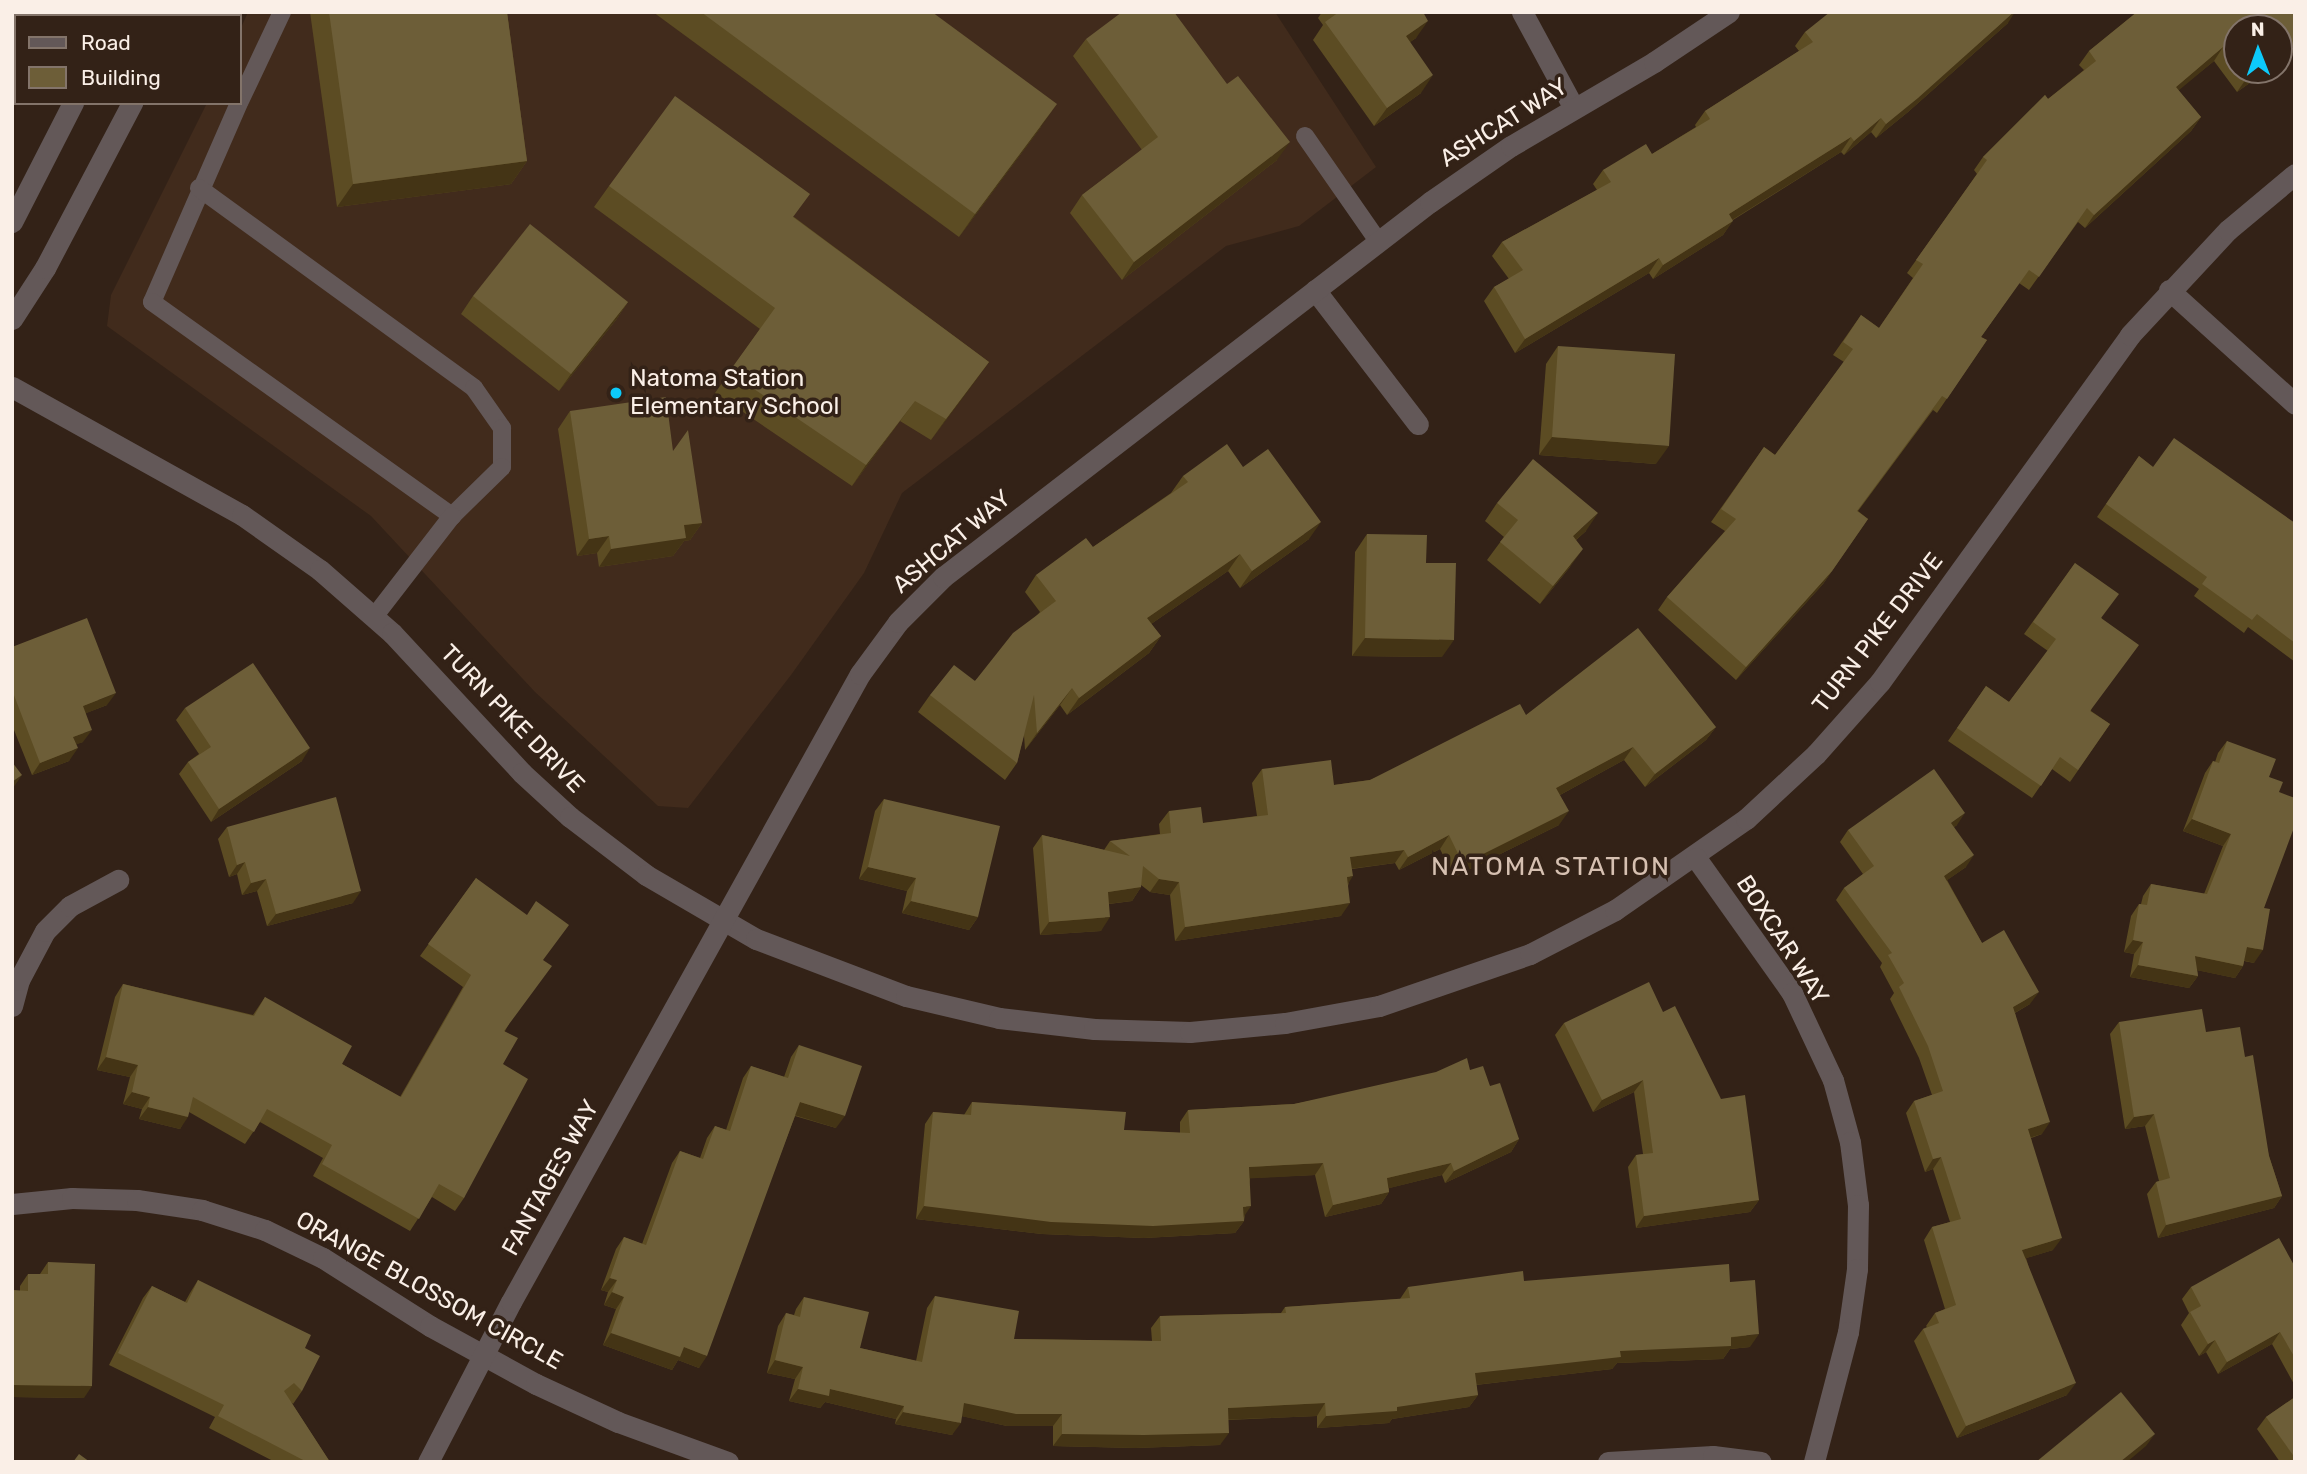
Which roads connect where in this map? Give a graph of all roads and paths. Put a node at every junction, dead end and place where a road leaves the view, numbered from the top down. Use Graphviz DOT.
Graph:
graph roads {
  1 [pos="282,12"];
  2 [pos="1522,12"];
  3 [pos="1729,12"];
  4 [pos="242,96"];
  5 [pos="72,105"];
  6 [pos="131,105"];
  7 [pos="238,105"];
  8 [pos="1574,108"];
  9 [pos="1305,136"];
  10 [pos="2295,174"];
  11 [pos="199,188"];
  12 [pos="12,222"];
  13 [pos="1378,241"];
  14 [pos="1315,289"];
  15 [pos="2169,290"];
  16 [pos="12,319"];
  17 [pos="12,387"];
  18 [pos="2295,404"];
  19 [pos="1418,424"];
  20 [pos="452,516"];
  21 [pos="374,617"];
  22 [pos="1696,858"];
  23 [pos="118,880"];
  24 [pos="725,923"];
  25 [pos="12,1006"];
  26 [pos="12,1204"];
  27 [pos="483,1354"];
  28 [pos="428,1462"];
  29 [pos="728,1462"];
  30 [pos="1608,1462"];
  31 [pos="1761,1462"];
  32 [pos="1814,1462"];
  1 -- 4 [label="lane"];
  2 -- 8 [label="street"];
  3 -- 8 [label="street, ASHCAT WAY"];
  5 -- 12 [label="street"];
  6 -- 16 [label="street"];
  7 -- 11 [label="lane"];
  8 -- 13 [label="street, ASHCAT WAY"];
  9 -- 13 [label="lane"];
  10 -- 15 [label="street, TURN PIKE DRIVE"];
  11 -- 20 [label="lane"];
  11 -- 20 [label="lane"];
  13 -- 14 [label="street, ASHCAT WAY"];
  14 -- 19 [label="street"];
  14 -- 24 [label="street, ASHCAT WAY"];
  15 -- 18 [label="street"];
  15 -- 22 [label="street, TURN PIKE DRIVE"];
  17 -- 21 [label="street, TURN PIKE DRIVE"];
  20 -- 21 [label="lane"];
  21 -- 24 [label="street, TURN PIKE DRIVE"];
  22 -- 24 [label="street, TURN PIKE DRIVE"];
  22 -- 32 [label="street, BOXCAR WAY"];
  23 -- 25 [label="street"];
  24 -- 27 [label="street, FANTAGES WAY"];
  26 -- 27 [label="street, ORANGE BLOSSOM CIRCLE"];
  27 -- 28 [label="street, FANTAGES WAY"];
  27 -- 29 [label="street, ORANGE BLOSSOM CIRCLE"];
  30 -- 31 [label="street"];
}
